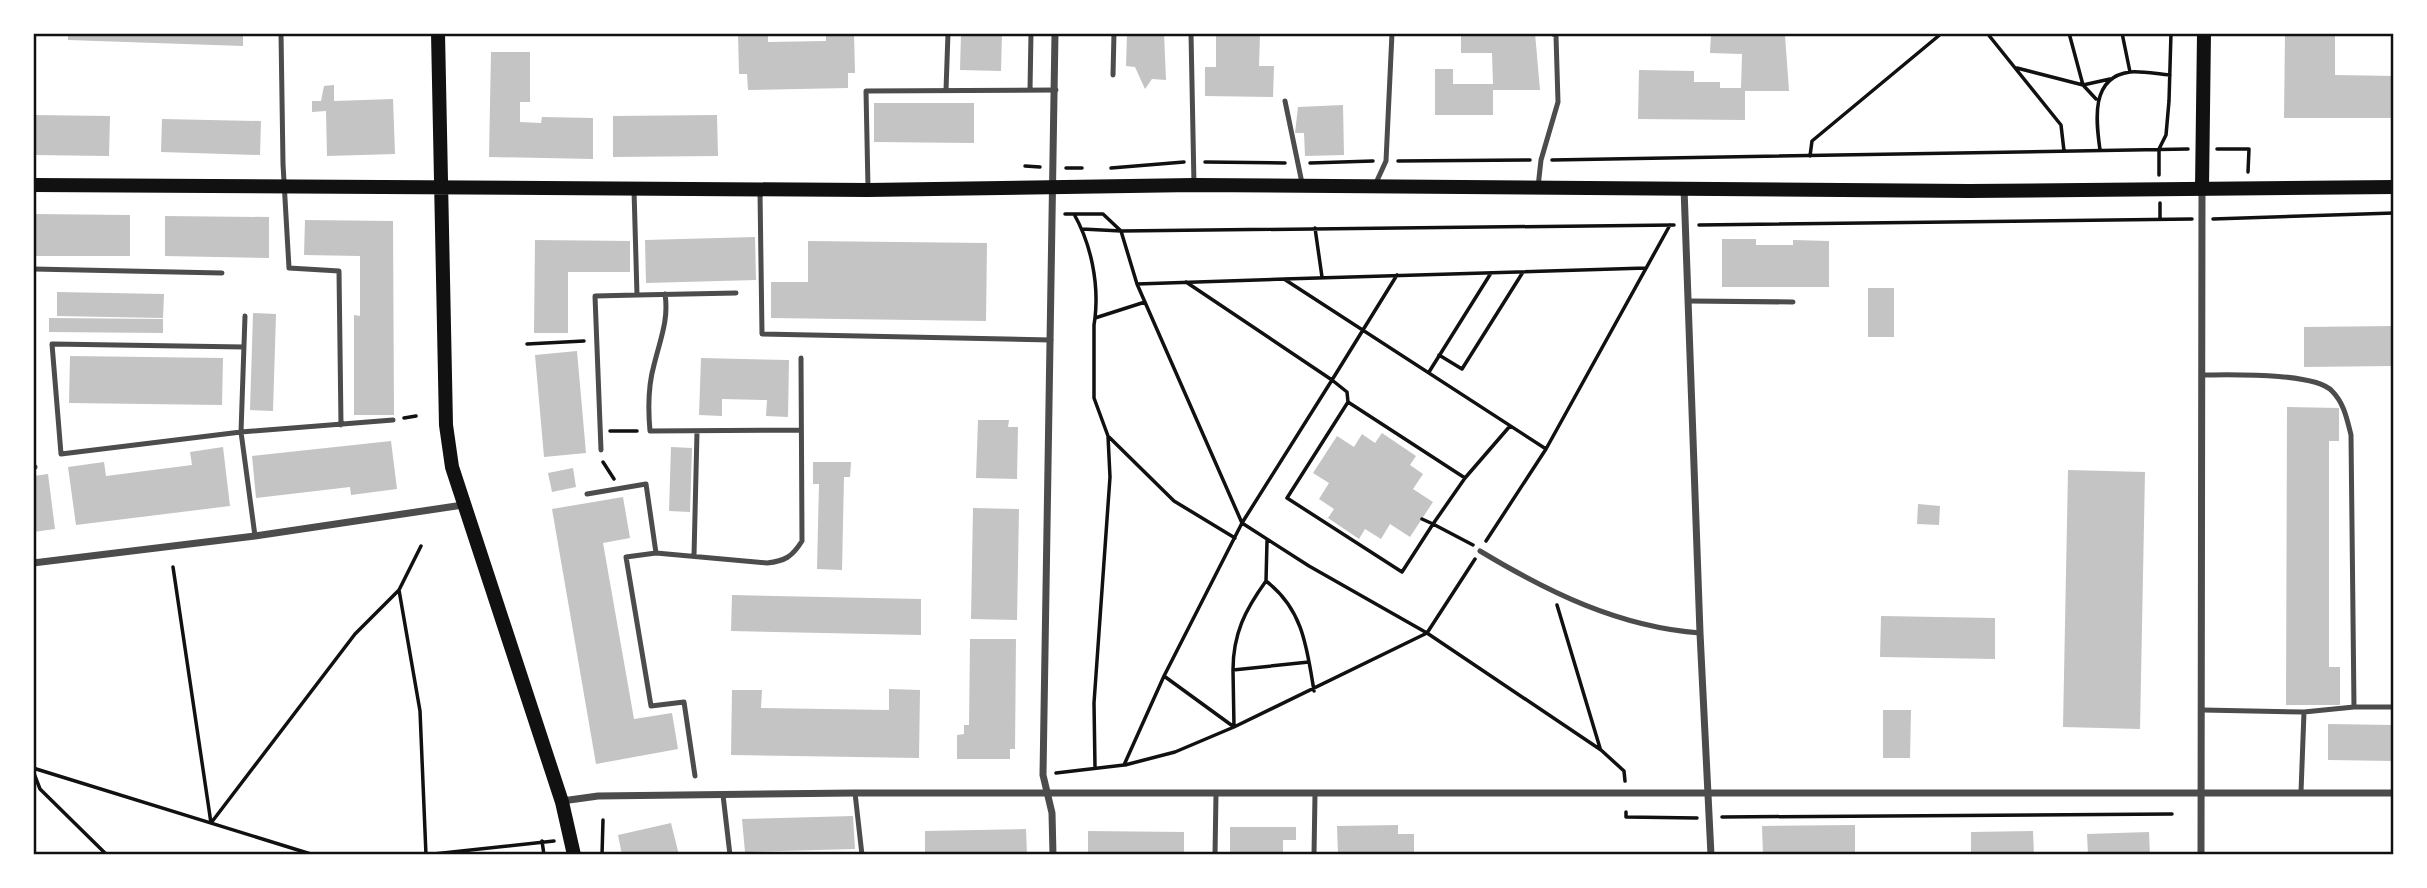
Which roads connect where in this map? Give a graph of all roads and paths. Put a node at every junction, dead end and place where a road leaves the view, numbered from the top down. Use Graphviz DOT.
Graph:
graph roads {
  1 [pos="281,33"];
  2 [pos="438,33"];
  3 [pos="948,33"];
  4 [pos="1031,33"];
  5 [pos="1055,33"];
  6 [pos="1114,33"];
  7 [pos="1191,33"];
  8 [pos="1392,33"];
  9 [pos="1552,33"];
  10 [pos="1942,33"];
  11 [pos="1987,33"];
  12 [pos="2069,33"];
  13 [pos="2122,33"];
  14 [pos="2171,33"];
  15 [pos="2204,33"];
  16 [pos="2015,67"];
  17 [pos="2130,72"];
  18 [pos="1113,75"];
  19 [pos="2170,75"];
  20 [pos="2110,79"];
  21 [pos="2083,85"];
  22 [pos="946,90"];
  23 [pos="1030,90"];
  24 [pos="1056,90"];
  25 [pos="2097,100"];
  26 [pos="1286,101"];
  27 [pos="2100,150"];
  28 [pos="2064,151"];
  29 [pos="1810,157"];
  30 [pos="1541,160"];
  31 [pos="1386,161"];
  32 [pos="1194,162"];
  33 [pos="1296,163"];
  34 [pos="1100,169"];
  35 [pos="33,184"];
  36 [pos="284,185"];
  37 [pos="1194,185"];
  38 [pos="1303,186"];
  39 [pos="634,187"];
  40 [pos="1374,187"];
  41 [pos="1538,187"];
  42 [pos="1684,187"];
  43 [pos="2394,187"];
  44 [pos="441,188"];
  45 [pos="2202,188"];
  46 [pos="760,189"];
  47 [pos="1053,189"];
  48 [pos="868,190"];
  49 [pos="2394,213"];
  50 [pos="1074,214"];
  51 [pos="1052,215"];
  52 [pos="2245,216"];
  53 [pos="2160,219"];
  54 [pos="1670,225"];
  55 [pos="1686,225"];
  56 [pos="1315,228"];
  57 [pos="1082,229"];
  58 [pos="1121,231"];
  59 [pos="1646,268"];
  60 [pos="33,270"];
  61 [pos="1523,272"];
  62 [pos="222,273"];
  63 [pos="1492,273"];
  64 [pos="1396,275"];
  65 [pos="1322,277"];
  66 [pos="1284,279"];
  67 [pos="1186,282"];
  68 [pos="1137,284"];
  69 [pos="736,293"];
  70 [pos="664,294"];
  71 [pos="637,295"];
  72 [pos="1689,301"];
  73 [pos="1145,302"];
  74 [pos="1793,302"];
  75 [pos="245,316"];
  76 [pos="1095,318"];
  77 [pos="1365,329"];
  78 [pos="1052,340"];
  79 [pos="596,341"];
  80 [pos="527,344"];
  81 [pos="244,347"];
  82 [pos="1439,355"];
  83 [pos="801,358"];
  84 [pos="1429,372"];
  85 [pos="2203,375"];
  86 [pos="1332,380"];
  87 [pos="1348,402"];
  88 [pos="393,419"];
  89 [pos="341,425"];
  90 [pos="1510,426"];
  91 [pos="600,430"];
  92 [pos="801,430"];
  93 [pos="650,431"];
  94 [pos="241,432"];
  95 [pos="697,432"];
  96 [pos="1108,436"];
  97 [pos="1546,449"];
  98 [pos="601,450"];
  99 [pos="1465,478"];
  100 [pos="620,488"];
  101 [pos="587,494"];
  102 [pos="463,505"];
  103 [pos="1422,519"];
  104 [pos="1242,523"];
  105 [pos="1433,524"];
  106 [pos="255,536"];
  107 [pos="1235,538"];
  108 [pos="1267,541"];
  109 [pos="421,546"];
  110 [pos="1480,551"];
  111 [pos="656,553"];
  112 [pos="694,556"];
  113 [pos="33,563"];
  114 [pos="173,567"];
  115 [pos="1266,581"];
  116 [pos="399,590"];
  117 [pos="1553,591"];
  118 [pos="1700,633"];
  119 [pos="1427,634"];
  120 [pos="1309,662"];
  121 [pos="1233,670"];
  122 [pos="1164,676"];
  123 [pos="1314,691"];
  124 [pos="2354,707"];
  125 [pos="2394,707"];
  126 [pos="2203,710"];
  127 [pos="2304,712"];
  128 [pos="1234,727"];
  129 [pos="1601,750"];
  130 [pos="1124,765"];
  131 [pos="1095,767"];
  132 [pos="33,769"];
  133 [pos="1043,775"];
  134 [pos="695,776"];
  135 [pos="1625,782"];
  136 [pos="1708,792"];
  137 [pos="2201,792"];
  138 [pos="2301,792"];
  139 [pos="855,793"];
  140 [pos="2394,793"];
  141 [pos="1216,794"];
  142 [pos="1315,794"];
  143 [pos="723,795"];
  144 [pos="1046,795"];
  145 [pos="562,802"];
  146 [pos="1626,812"];
  147 [pos="2172,814"];
  148 [pos="1711,818"];
  149 [pos="603,820"];
  150 [pos="211,823"];
  151 [pos="542,841"];
  152 [pos="556,841"];
  153 [pos="107,855"];
  154 [pos="314,855"];
  155 [pos="426,855"];
  156 [pos="544,855"];
  157 [pos="574,855"];
  158 [pos="602,855"];
  159 [pos="730,855"];
  160 [pos="862,855"];
  161 [pos="1054,855"];
  162 [pos="1215,855"];
  163 [pos="1314,855"];
  164 [pos="1712,855"];
  165 [pos="2201,855"];
  1 -- 36 [label="lane"];
  2 -- 44 [label="main road"];
  3 -- 22 [label="lane"];
  4 -- 23 [label="lane"];
  5 -- 24 [label="street"];
  6 -- 18 [label="lane"];
  7 -- 32 [label="lane"];
  8 -- 31 [label="lane"];
  9 -- 30 [label="lane"];
  10 -- 29 [label="path"];
  11 -- 16 [label="path"];
  12 -- 21 [label="path"];
  13 -- 17 [label="path"];
  14 -- 19 [label="path"];
  15 -- 45 [label="main road"];
  16 -- 21 [label="path"];
  16 -- 28 [label="path"];
  17 -- 19 [label="path"];
  17 -- 20 [label="path"];
  19 -- 27 [label="path"];
  20 -- 21 [label="path"];
  20 -- 25 [label="path"];
  21 -- 25 [label="path"];
  22 -- 23 [label="lane"];
  22 -- 48 [label="lane"];
  23 -- 24 [label="lane"];
  24 -- 47 [label="street"];
  25 -- 27 [label="path"];
  26 -- 33 [label="lane"];
  27 -- 28 [label="path"];
  28 -- 29 [label="path"];
  29 -- 30 [label="path"];
  30 -- 31 [label="path"];
  30 -- 41 [label="lane"];
  31 -- 33 [label="path"];
  31 -- 40 [label="lane"];
  32 -- 33 [label="path"];
  32 -- 34 [label="path"];
  32 -- 37 [label="lane"];
  33 -- 38 [label="lane"];
  35 -- 36 [label="main road"];
  36 -- 44 [label="main road"];
  36 -- 89 [label="lane"];
  37 -- 38 [label="main road"];
  37 -- 47 [label="main road"];
  38 -- 40 [label="main road"];
  39 -- 44 [label="main road"];
  39 -- 46 [label="main road"];
  39 -- 71 [label="lane"];
  40 -- 41 [label="main road"];
  41 -- 42 [label="main road"];
  42 -- 45 [label="main road"];
  42 -- 55 [label="street"];
  43 -- 45 [label="main road"];
  44 -- 102 [label="main road"];
  45 -- 85 [label="street"];
  46 -- 48 [label="main road"];
  46 -- 78 [label="lane"];
  47 -- 48 [label="main road"];
  47 -- 51 [label="street"];
  49 -- 52 [label="path"];
  50 -- 51 [label="path"];
  50 -- 57 [label="path"];
  50 -- 58 [label="path"];
  51 -- 78 [label="street"];
  53 -- 55 [label="path"];
  54 -- 55 [label="path"];
  54 -- 56 [label="path"];
  54 -- 59 [label="path"];
  55 -- 72 [label="street"];
  56 -- 58 [label="path"];
  56 -- 65 [label="path"];
  57 -- 58 [label="path"];
  57 -- 76 [label="path"];
  58 -- 68 [label="path"];
  59 -- 61 [label="path"];
  59 -- 97 [label="path"];
  60 -- 62 [label="lane"];
  61 -- 63 [label="path"];
  61 -- 82 [label="path"];
  63 -- 64 [label="path"];
  63 -- 82 [label="path"];
  64 -- 65 [label="path"];
  64 -- 77 [label="path"];
  65 -- 66 [label="path"];
  66 -- 67 [label="path"];
  66 -- 77 [label="path"];
  67 -- 68 [label="path"];
  67 -- 86 [label="path"];
  68 -- 73 [label="path"];
  69 -- 70 [label="lane"];
  70 -- 71 [label="lane"];
  70 -- 93 [label="lane"];
  71 -- 79 [label="lane"];
  72 -- 74 [label="lane"];
  72 -- 118 [label="street"];
  73 -- 76 [label="path"];
  73 -- 104 [label="path"];
  75 -- 81 [label="lane"];
  76 -- 96 [label="path"];
  77 -- 84 [label="path"];
  77 -- 86 [label="path"];
  78 -- 133 [label="street"];
  79 -- 80 [label="path"];
  79 -- 91 [label="lane"];
  81 -- 94 [label="lane"];
  81 -- 94 [label="lane"];
  82 -- 84 [label="path"];
  83 -- 92 [label="lane"];
  84 -- 90 [label="path"];
  85 -- 124 [label="lane"];
  85 -- 126 [label="street"];
  86 -- 87 [label="path"];
  86 -- 104 [label="path"];
  87 -- 99 [label="path"];
  87 -- 105 [label="path"];
  88 -- 89 [label="lane"];
  89 -- 94 [label="lane"];
  90 -- 97 [label="path"];
  90 -- 99 [label="path"];
  91 -- 93 [label="path"];
  91 -- 98 [label="lane"];
  92 -- 95 [label="lane"];
  92 -- 112 [label="lane"];
  93 -- 95 [label="lane"];
  94 -- 106 [label="lane"];
  95 -- 112 [label="lane"];
  96 -- 107 [label="path"];
  96 -- 131 [label="path"];
  97 -- 110 [label="path"];
  98 -- 100 [label="path"];
  99 -- 105 [label="path"];
  100 -- 101 [label="lane"];
  100 -- 111 [label="lane"];
  102 -- 106 [label="street"];
  102 -- 145 [label="main road"];
  103 -- 105 [label="path"];
  104 -- 107 [label="path"];
  104 -- 108 [label="path"];
  105 -- 110 [label="path"];
  106 -- 113 [label="street"];
  107 -- 122 [label="path"];
  108 -- 115 [label="path"];
  108 -- 119 [label="path"];
  109 -- 116 [label="path"];
  110 -- 117 [label="lane"];
  110 -- 119 [label="path"];
  111 -- 112 [label="lane"];
  111 -- 134 [label="lane"];
  114 -- 150 [label="path"];
  115 -- 120 [label="path"];
  115 -- 121 [label="path"];
  116 -- 150 [label="path"];
  116 -- 155 [label="path"];
  117 -- 118 [label="lane"];
  117 -- 129 [label="path"];
  118 -- 136 [label="street"];
  119 -- 123 [label="path"];
  119 -- 129 [label="path"];
  120 -- 121 [label="path"];
  120 -- 123 [label="path"];
  121 -- 128 [label="path"];
  122 -- 128 [label="path"];
  122 -- 130 [label="path"];
  123 -- 128 [label="path"];
  124 -- 125 [label="lane"];
  124 -- 127 [label="lane"];
  126 -- 127 [label="lane"];
  126 -- 137 [label="street"];
  127 -- 138 [label="lane"];
  128 -- 130 [label="path"];
  129 -- 135 [label="path"];
  130 -- 131 [label="path"];
  131 -- 133 [label="path"];
  132 -- 150 [label="path"];
  132 -- 153 [label="path"];
  133 -- 144 [label="street"];
  136 -- 137 [label="street"];
  136 -- 142 [label="street"];
  136 -- 148 [label="street"];
  137 -- 138 [label="street"];
  137 -- 165 [label="street"];
  138 -- 140 [label="street"];
  139 -- 143 [label="street"];
  139 -- 144 [label="street"];
  139 -- 160 [label="lane"];
  141 -- 142 [label="street"];
  141 -- 144 [label="street"];
  141 -- 162 [label="lane"];
  142 -- 163 [label="lane"];
  143 -- 145 [label="street"];
  143 -- 159 [label="lane"];
  144 -- 161 [label="street"];
  145 -- 157 [label="main road"];
  146 -- 148 [label="path"];
  147 -- 148 [label="path"];
  148 -- 164 [label="street"];
  149 -- 158 [label="path"];
  150 -- 154 [label="path"];
  151 -- 152 [label="path"];
  151 -- 155 [label="path"];
  151 -- 156 [label="path"];
}
